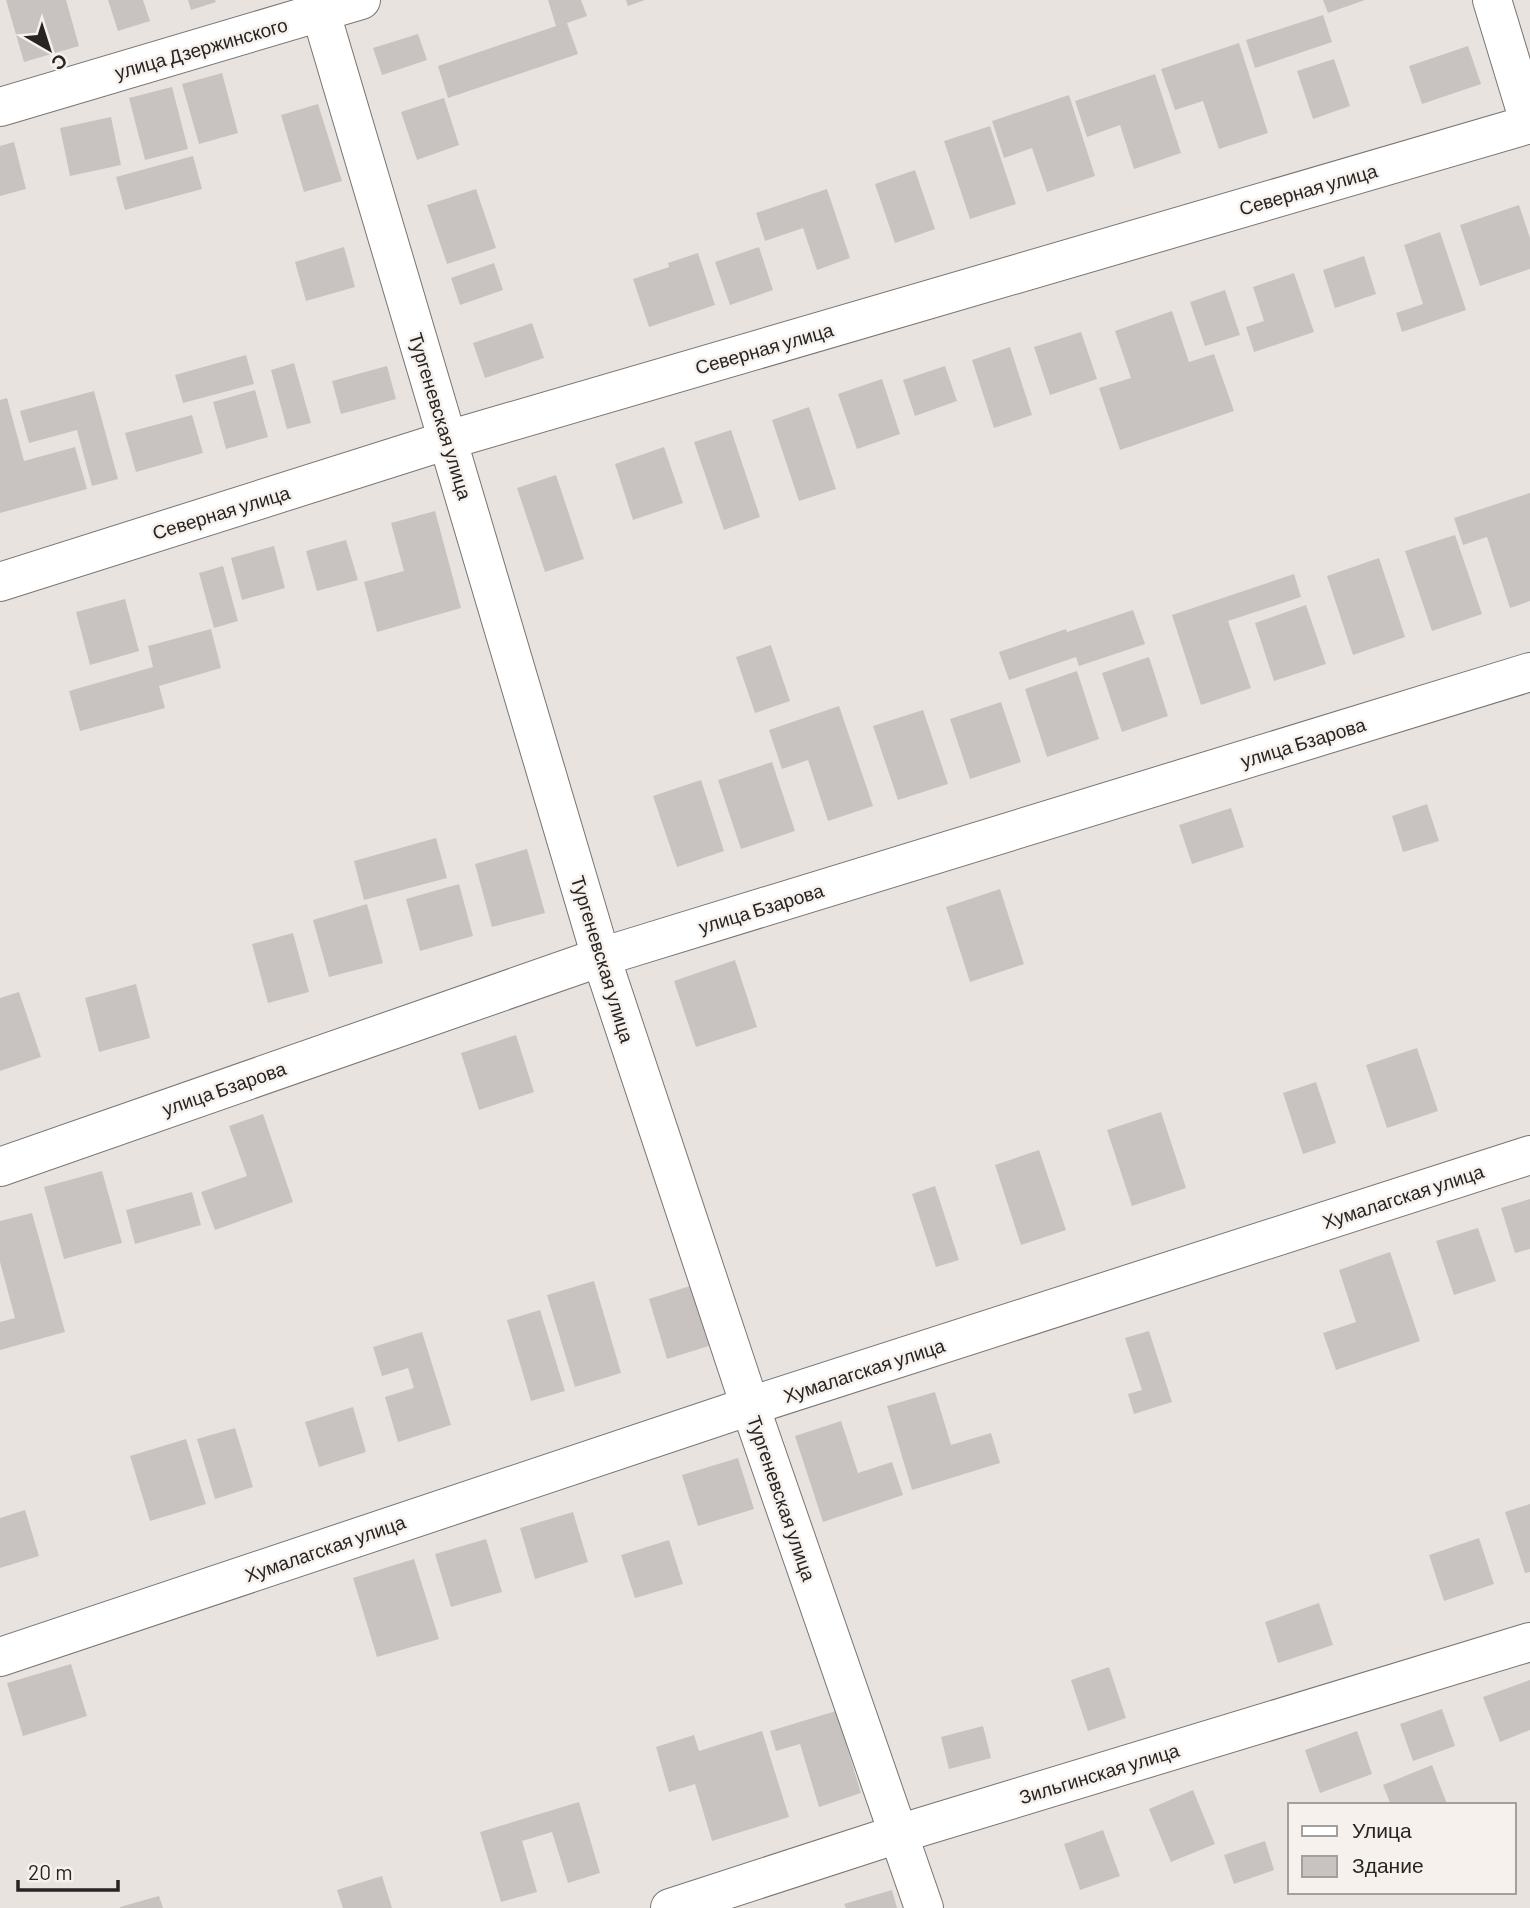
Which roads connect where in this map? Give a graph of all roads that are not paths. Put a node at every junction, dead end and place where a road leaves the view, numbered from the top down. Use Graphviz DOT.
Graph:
graph roads {
  1 [pos="361,0"];
  2 [pos="1492,0"];
  3 [pos="319,6"];
  4 [pos="0,107"];
  5 [pos="1530,125"];
  6 [pos="448,440"];
  7 [pos="0,582"];
  8 [pos="1530,672"];
  9 [pos="601,957"];
  10 [pos="1530,1155"];
  11 [pos="0,1167"];
  12 [pos="750,1406"];
  13 [pos="1530,1642"];
  14 [pos="0,1657"];
  15 [pos="898,1834"];
  16 [pos="670,1908"];
  17 [pos="924,1908"];
  1 -- 3 [label="street, улица Дзержинского"];
  2 -- 5 [label="street"];
  3 -- 4 [label="street, улица Дзержинского"];
  3 -- 6 [label="street, Тургеневская улица"];
  5 -- 6 [label="street, Северная улица"];
  6 -- 7 [label="street, Северная улица"];
  6 -- 9 [label="street, Тургеневская улица"];
  8 -- 9 [label="street, улица Бзарова"];
  9 -- 11 [label="street, улица Бзарова"];
  9 -- 12 [label="street, Тургеневская улица"];
  10 -- 12 [label="street, Хумалагская улица"];
  12 -- 14 [label="street, Хумалагская улица"];
  12 -- 15 [label="street, Тургеневская улица"];
  13 -- 15 [label="street, Зильгинская улица"];
  15 -- 16 [label="street, Зильгинская улица"];
  15 -- 17 [label="street, Тургеневская улица"];
}
